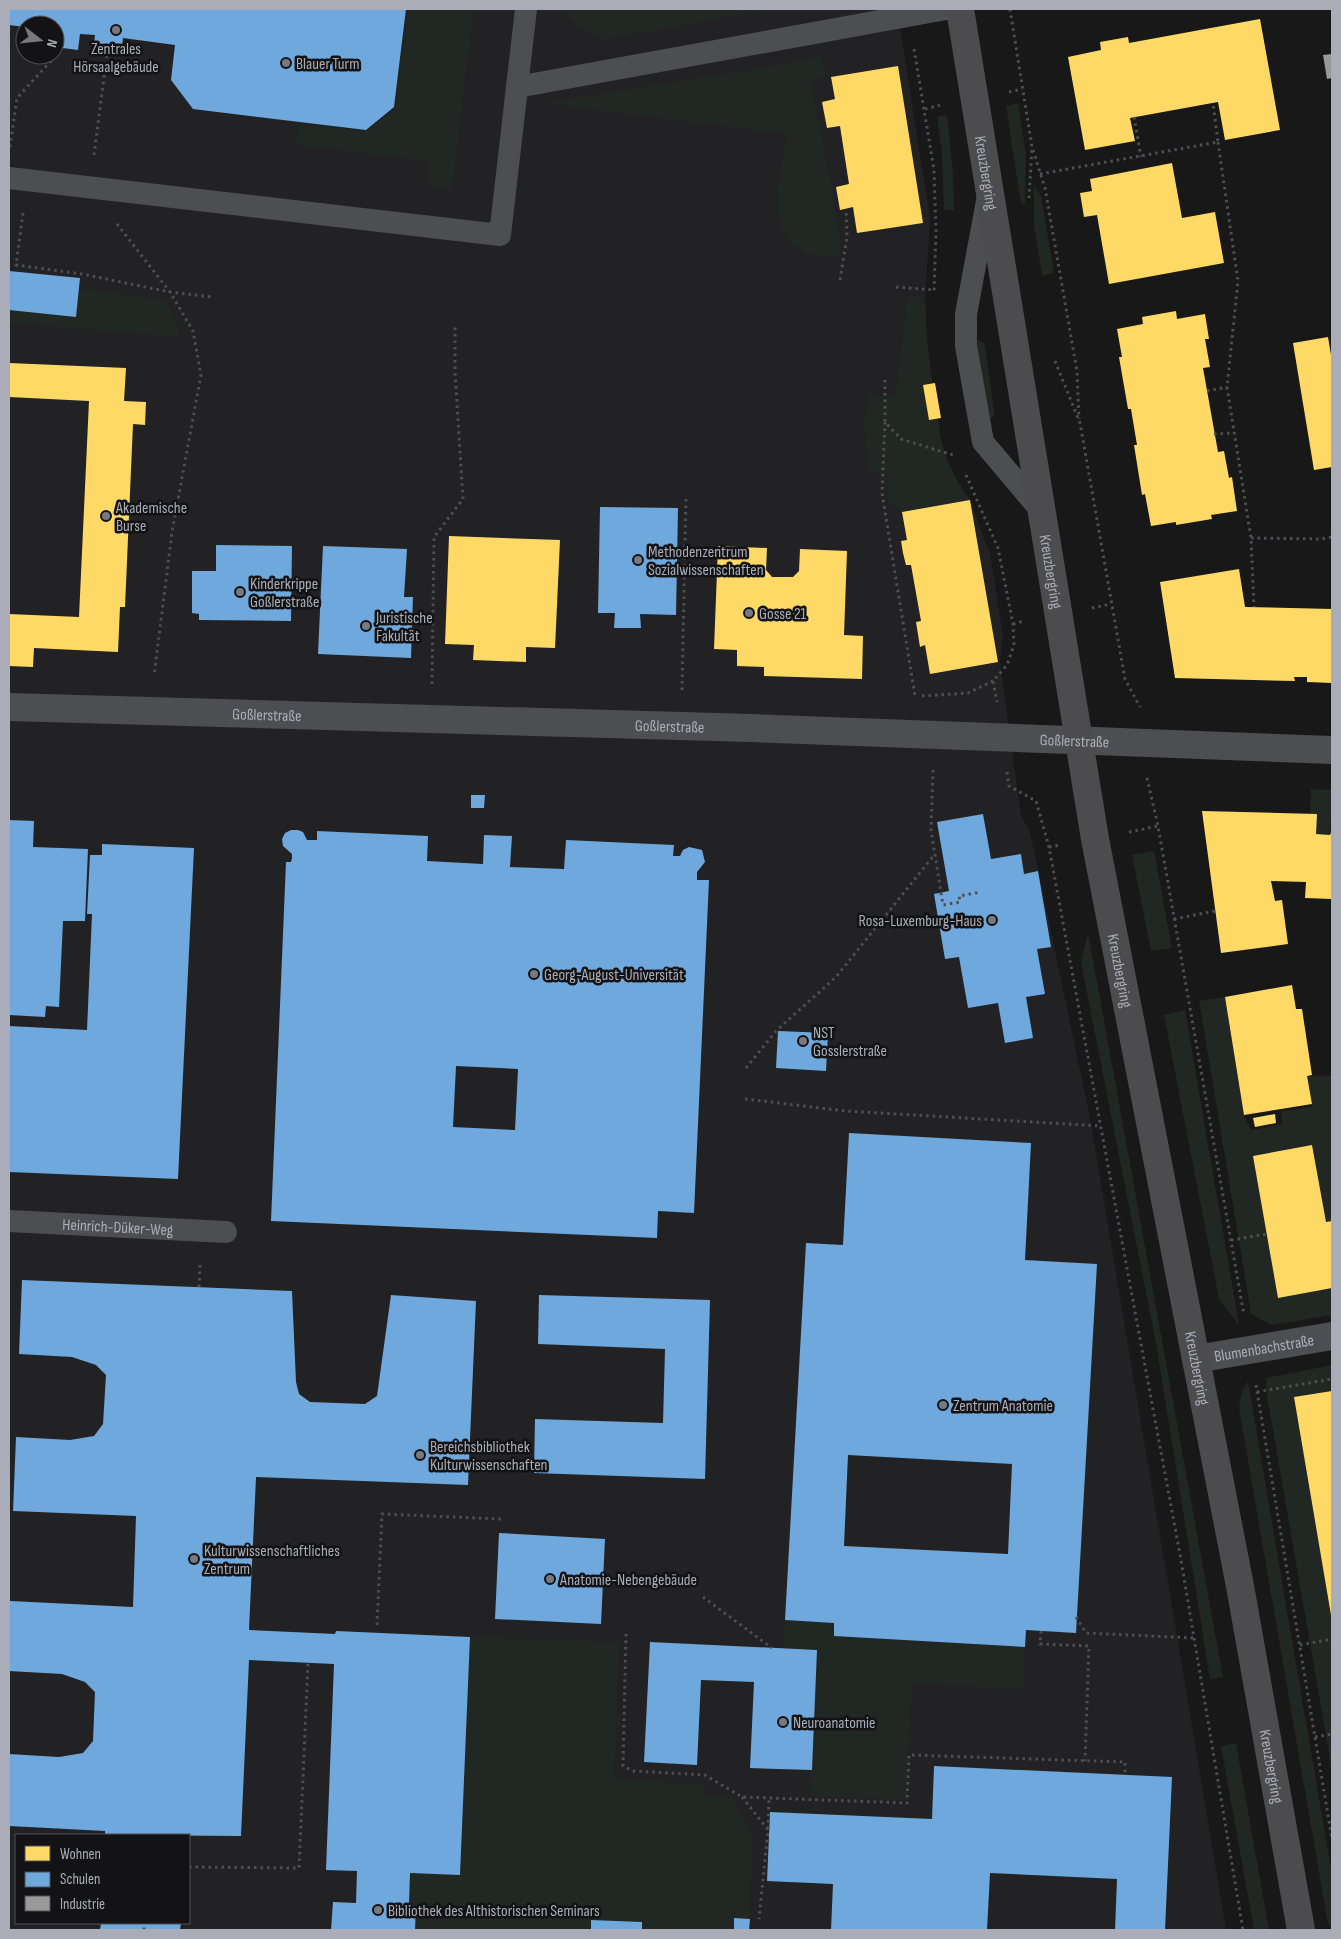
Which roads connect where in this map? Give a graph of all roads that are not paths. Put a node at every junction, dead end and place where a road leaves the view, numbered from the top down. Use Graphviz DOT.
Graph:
graph roads {
  1 [pos="526,9"];
  2 [pos="946,9"];
  3 [pos="960,9"];
  4 [pos="516,87"];
  5 [pos="18,179"];
  6 [pos="989,193"];
  7 [pos="1042,512"];
  8 [pos="9,707"];
  9 [pos="1080,741"];
  10 [pos="1332,750"];
  11 [pos="9,1221"];
  12 [pos="226,1232"];
  13 [pos="1332,1336"];
  14 [pos="1196,1359"];
  15 [pos="1301,1930"];
  1 -- 4 [label="lane"];
  2 -- 4 [label="lane"];
  3 -- 6 [label="street, Kreuzbergring"];
  4 -- 5 [label="lane"];
  6 -- 7 [label="street, Kreuzbergring"];
  6 -- 7 [label="lane"];
  7 -- 9 [label="street, Kreuzbergring"];
  8 -- 9 [label="street, Goßlerstraße"];
  9 -- 10 [label="street, Goßlerstraße"];
  9 -- 14 [label="street, Kreuzbergring"];
  11 -- 12 [label="lane, Heinrich-Düker-Weg"];
  13 -- 14 [label="street, Blumenbachstraße"];
  14 -- 15 [label="street, Kreuzbergring"];
}
